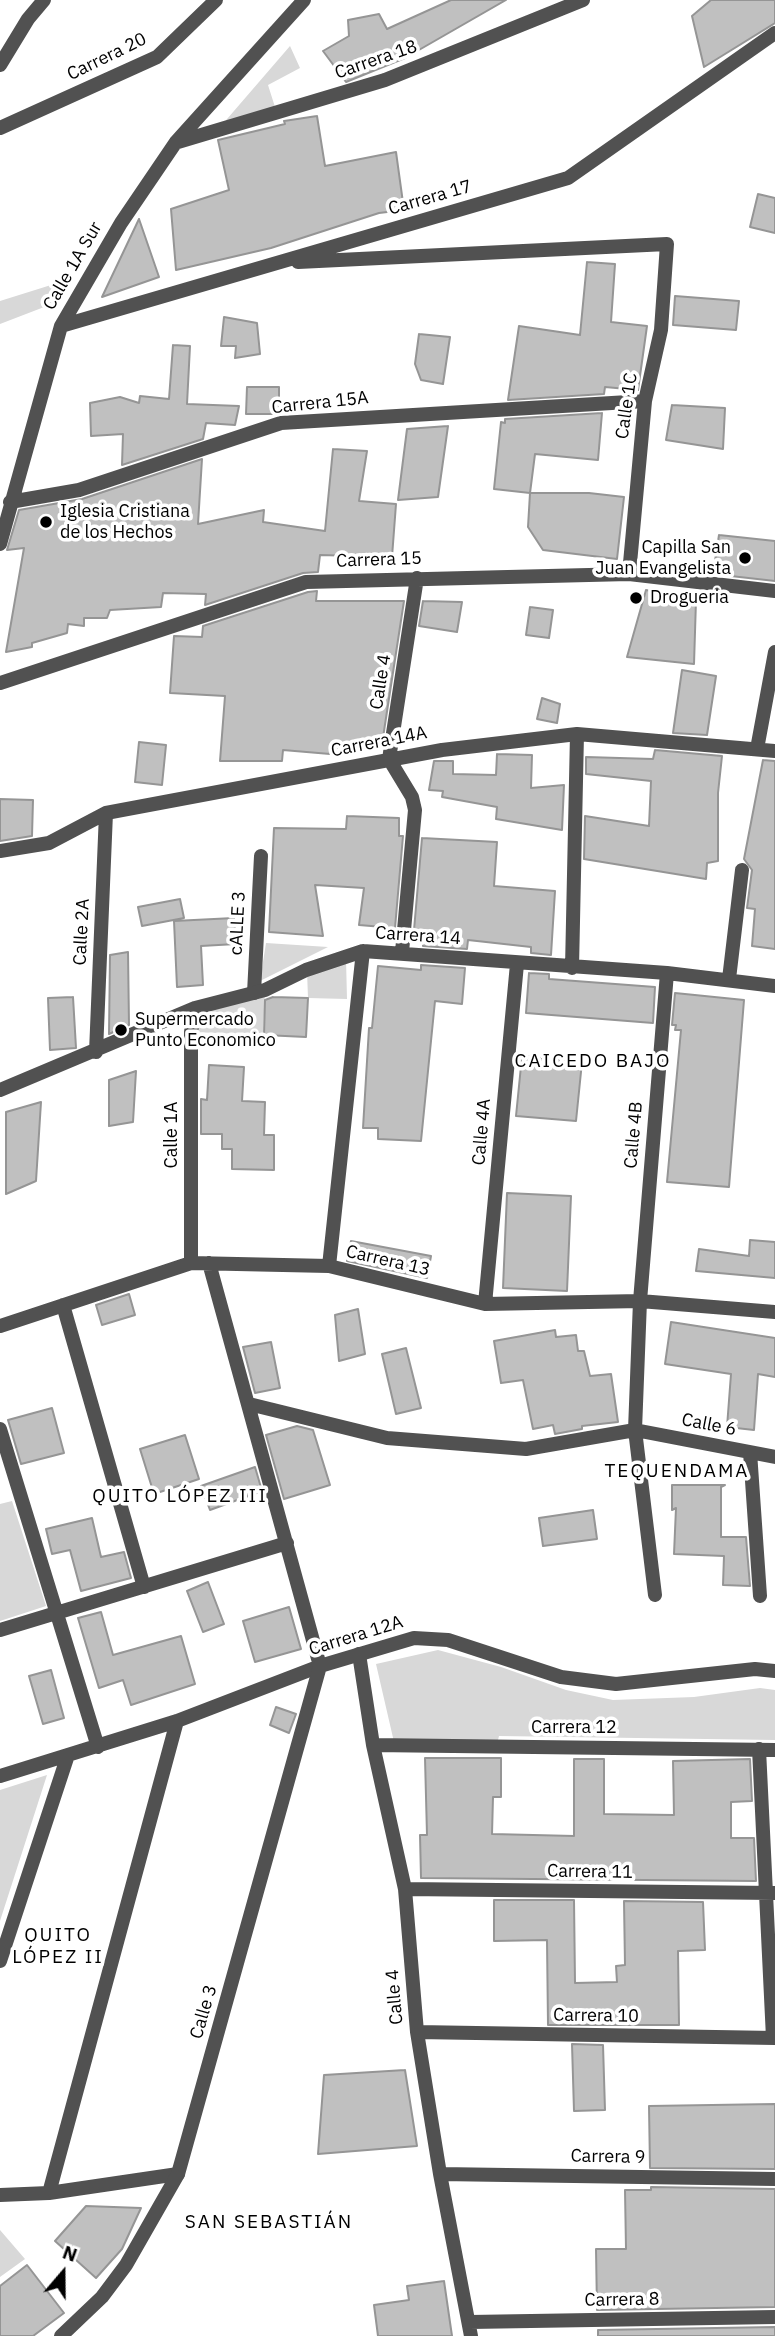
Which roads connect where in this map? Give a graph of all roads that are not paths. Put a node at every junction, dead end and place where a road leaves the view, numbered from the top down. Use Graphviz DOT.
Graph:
graph roads {
  1 [pos="44,0"];
  2 [pos="216,0"];
  3 [pos="304,0"];
  4 [pos="583,0"];
  5 [pos="775,33"];
  6 [pos="0,65"];
  7 [pos="0,128"];
  8 [pos="176,142"];
  9 [pos="276,263"];
  10 [pos="61,326"];
  11 [pos="645,401"];
  12 [pos="9,502"];
  13 [pos="0,544"];
  14 [pos="629,574"];
  15 [pos="417,578"];
  16 [pos="775,591"];
  17 [pos="775,652"];
  18 [pos="0,683"];
  19 [pos="577,734"];
  20 [pos="757,749"];
  21 [pos="775,751"];
  22 [pos="389,759"];
  23 [pos="106,813"];
  24 [pos="0,851"];
  25 [pos="261,856"];
  26 [pos="742,870"];
  27 [pos="363,951"];
  28 [pos="402,952"];
  29 [pos="517,964"];
  30 [pos="572,968"];
  31 [pos="667,973"];
  32 [pos="729,979"];
  33 [pos="775,986"];
  34 [pos="254,993"];
  35 [pos="195,1008"];
  36 [pos="96,1052"];
  37 [pos="0,1090"];
  38 [pos="191,1263"];
  39 [pos="209,1263"];
  40 [pos="329,1266"];
  41 [pos="640,1301"];
  42 [pos="485,1304"];
  43 [pos="63,1305"];
  44 [pos="775,1312"];
  45 [pos="0,1326"];
  46 [pos="248,1404"];
  47 [pos="0,1429"];
  48 [pos="635,1430"];
  49 [pos="750,1452"];
  50 [pos="775,1457"];
  51 [pos="287,1543"];
  52 [pos="144,1587"];
  53 [pos="655,1595"];
  54 [pos="760,1596"];
  55 [pos="57,1613"];
  56 [pos="0,1630"];
  57 [pos="359,1654"];
  58 [pos="320,1666"];
  59 [pos="775,1671"];
  60 [pos="177,1721"];
  61 [pos="373,1745"];
  62 [pos="98,1747"];
  63 [pos="759,1749"];
  64 [pos="775,1750"];
  65 [pos="66,1758"];
  66 [pos="0,1776"];
  67 [pos="405,1889"];
  68 [pos="770,1892"];
  69 [pos="0,1961"];
  70 [pos="417,2032"];
  71 [pos="774,2038"];
  72 [pos="178,2174"];
  73 [pos="440,2174"];
  74 [pos="775,2179"];
  75 [pos="48,2193"];
  76 [pos="0,2195"];
  77 [pos="775,2317"];
  78 [pos="470,2329"];
  79 [pos="61,2336"];
  1 -- 6 [label="street"];
  2 -- 7 [label="street, Carrera 20"];
  3 -- 8 [label="street"];
  4 -- 8 [label="street, Carrera 18"];
  5 -- 9 [label="street, Carrera 17"];
  8 -- 10 [label="street, Calle 1A Sur"];
  9 -- 10 [label="street, Carrera 17"];
  9 -- 11 [label="street, Calle 1C"];
  10 -- 12 [label="street, Calle 1A Sur"];
  11 -- 12 [label="street, Carrera 15A"];
  11 -- 14 [label="street, Calle 1C"];
  12 -- 13 [label="street, Calle 1A Sur"];
  14 -- 15 [label="street, Carrera 15"];
  14 -- 16 [label="street, Carrera 15"];
  15 -- 18 [label="street, Carrera 15"];
  15 -- 22 [label="street, Calle 4"];
  17 -- 20 [label="street"];
  19 -- 20 [label="street, Carrera 14A"];
  19 -- 22 [label="street, Carrera 14A"];
  19 -- 30 [label="street"];
  20 -- 21 [label="street, Carrera 14A"];
  22 -- 23 [label="street, Carrera 14A"];
  22 -- 28 [label="street"];
  23 -- 24 [label="street, Carrera 14A"];
  23 -- 36 [label="street, Calle 2A"];
  25 -- 34 [label="street, cALLE 3"];
  26 -- 32 [label="street"];
  27 -- 28 [label="street, Carrera 14"];
  27 -- 34 [label="street, Carrera 14"];
  27 -- 40 [label="street"];
  28 -- 29 [label="street, Carrera 14"];
  29 -- 30 [label="street, Carrera 14"];
  29 -- 42 [label="street, Calle 4A"];
  30 -- 31 [label="street, Carrera 14"];
  31 -- 32 [label="street, Carrera 14"];
  31 -- 41 [label="street, Calle 4B"];
  32 -- 33 [label="street, Carrera 14"];
  34 -- 35 [label="street, Carrera 14"];
  35 -- 36 [label="street, Carrera 14"];
  35 -- 38 [label="street, Calle 1A"];
  36 -- 37 [label="street, Carrera 14"];
  38 -- 39 [label="street, Carrera 13"];
  38 -- 43 [label="street, Carrera 13"];
  39 -- 40 [label="street, Carrera 13"];
  39 -- 46 [label="street"];
  40 -- 42 [label="street, Carrera 13"];
  41 -- 42 [label="street, Carrera 13"];
  41 -- 44 [label="street, Carrera 13"];
  41 -- 48 [label="street, Calle 4B"];
  43 -- 45 [label="street, Carrera 13"];
  43 -- 52 [label="street"];
  46 -- 48 [label="street"];
  46 -- 51 [label="street"];
  47 -- 55 [label="street"];
  48 -- 49 [label="street, Calle 6"];
  48 -- 53 [label="street, Calle 4B"];
  49 -- 50 [label="street, Calle 6"];
  49 -- 54 [label="street"];
  51 -- 52 [label="street"];
  51 -- 58 [label="street"];
  52 -- 55 [label="street"];
  55 -- 56 [label="street"];
  55 -- 62 [label="street"];
  57 -- 58 [label="street, Carrera 12A"];
  57 -- 59 [label="street, Carrera 12A"];
  57 -- 61 [label="street, Calle 4"];
  58 -- 60 [label="street, Carrera 12A"];
  58 -- 72 [label="street, Calle 3"];
  60 -- 62 [label="street, Carrera 12A"];
  60 -- 75 [label="street"];
  61 -- 63 [label="street, Carrera 12"];
  61 -- 67 [label="street, Calle 4"];
  62 -- 65 [label="street, Carrera 12A"];
  63 -- 64 [label="street, Carrera 12"];
  63 -- 68 [label="street"];
  65 -- 66 [label="street, Carrera 12A"];
  65 -- 69 [label="street"];
  67 -- 68 [label="street, Carrera 11"];
  67 -- 70 [label="street, Calle 4"];
  68 -- 71 [label="street"];
  70 -- 71 [label="street, Carrera 10"];
  70 -- 73 [label="street, Calle 4"];
  72 -- 75 [label="street"];
  72 -- 79 [label="street, Calle 3"];
  73 -- 74 [label="street, Carrera 9"];
  73 -- 78 [label="street, Calle 4"];
  75 -- 76 [label="street"];
  77 -- 78 [label="street, Carrera 8"];
}
